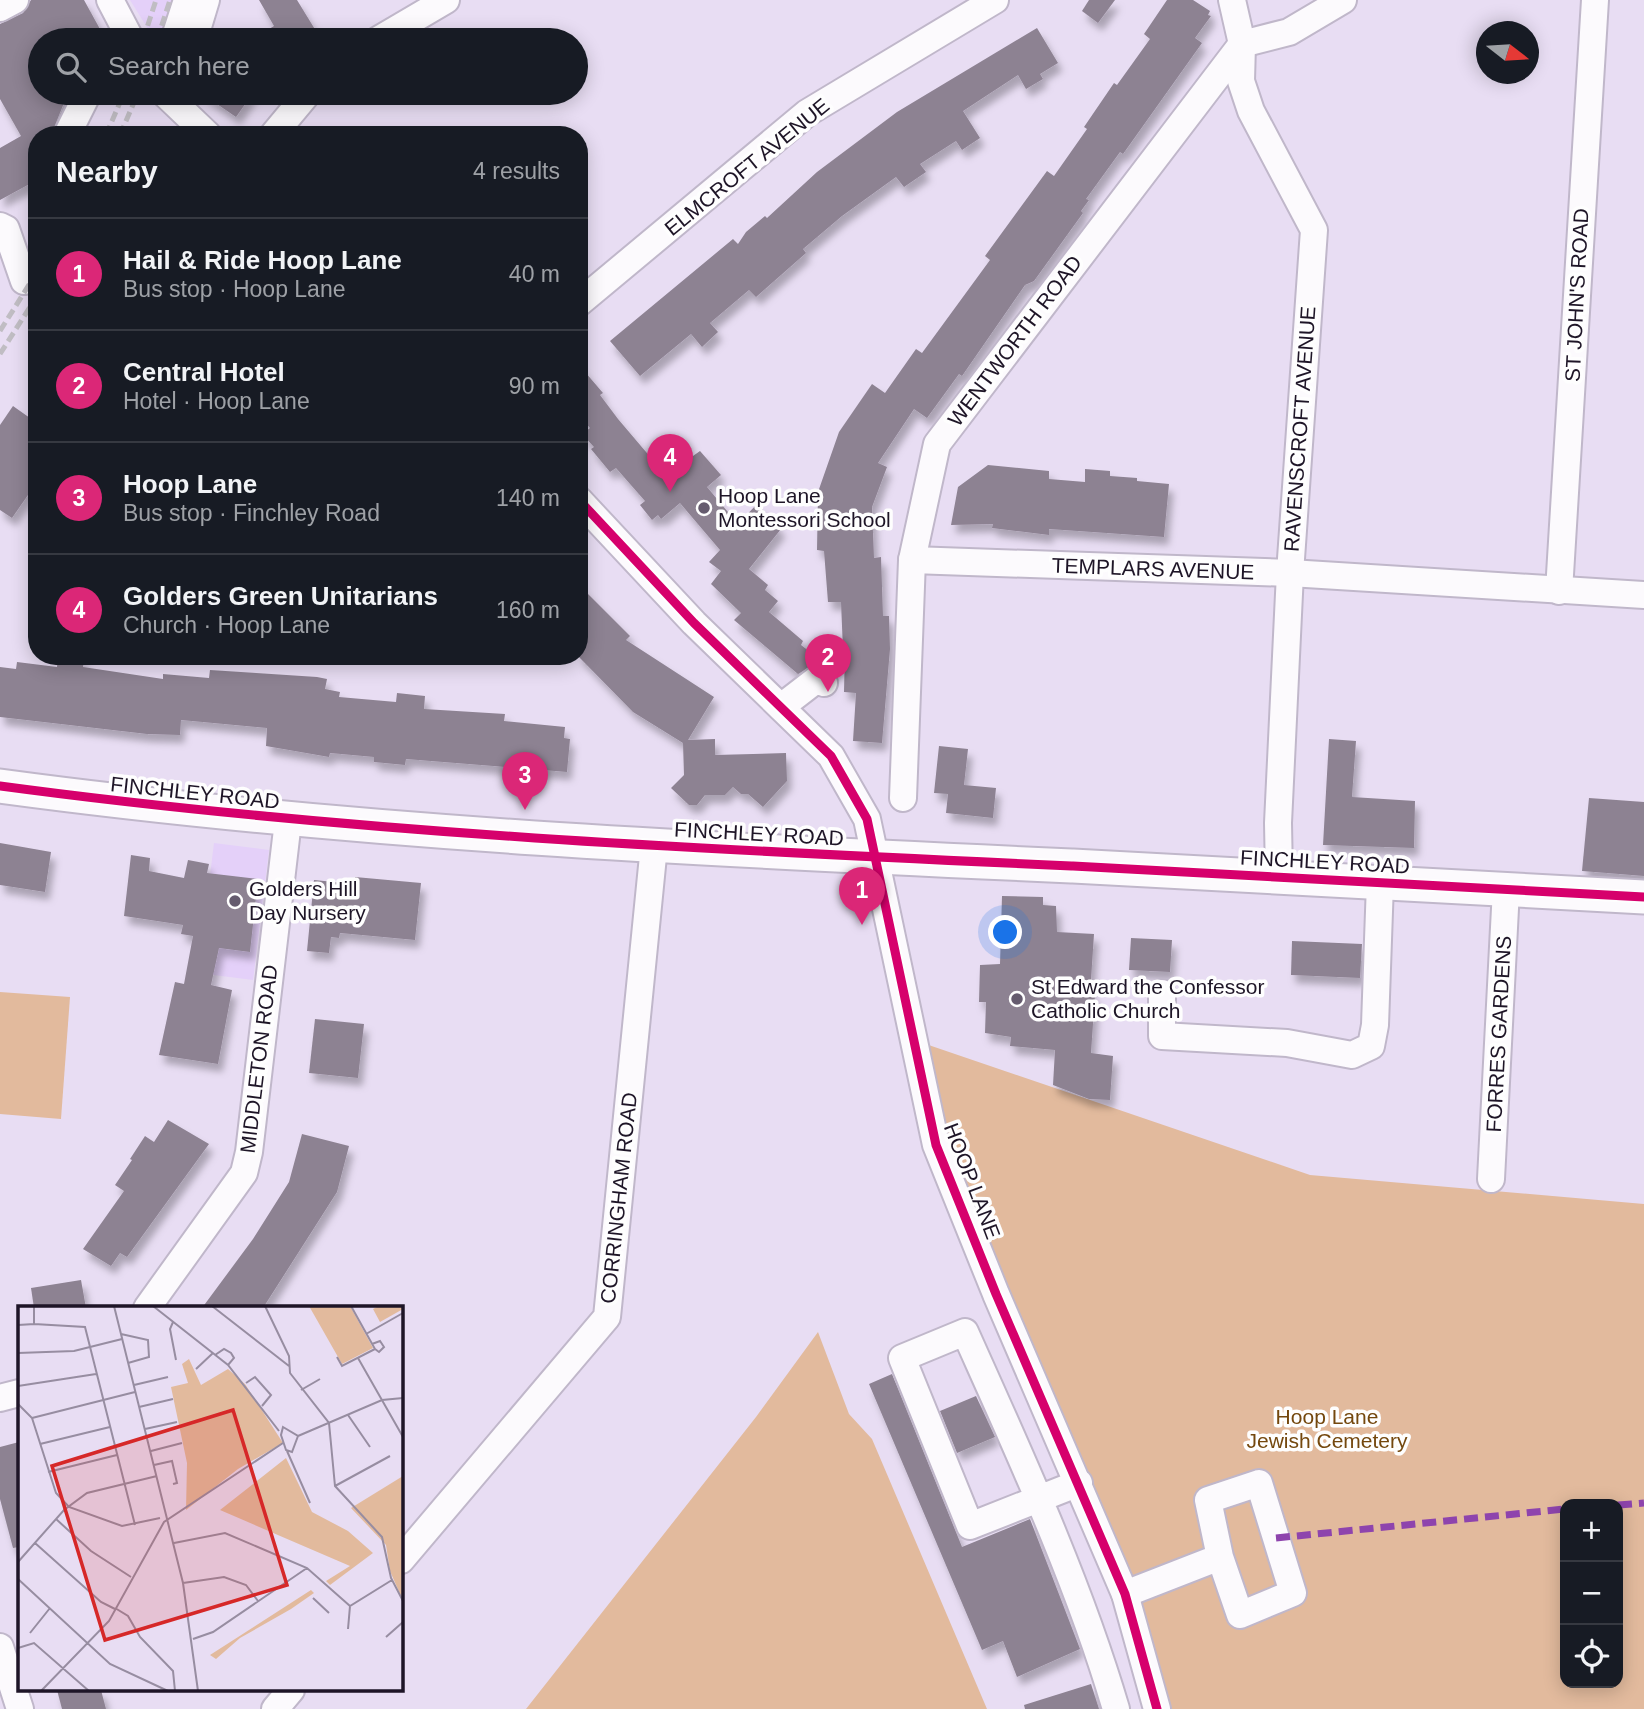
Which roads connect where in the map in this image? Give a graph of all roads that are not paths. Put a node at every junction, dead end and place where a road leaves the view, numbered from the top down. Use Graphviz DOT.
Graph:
graph roads {
  1 [pos="15,0"];
  2 [pos="110,0"];
  3 [pos="187,0"];
  4 [pos="206,0"];
  5 [pos="446,0"];
  6 [pos="995,0"];
  7 [pos="1232,0"];
  8 [pos="1343,0"];
  9 [pos="1595,0"];
  10 [pos="0,8"];
  11 [pos="120,28"];
  12 [pos="178,28"];
  13 [pos="198,28"];
  14 [pos="398,28"];
  15 [pos="1242,44"];
  16 [pos="82,105"];
  17 [pos="179,105"];
  18 [pos="297,105"];
  19 [pos="72,126"];
  20 [pos="199,126"];
  21 [pos="280,126"];
  22 [pos="0,226"];
  23 [pos="20,282"];
  24 [pos="588,296"];
  25 [pos="588,510"];
  26 [pos="912,560"];
  27 [pos="1290,573"];
  28 [pos="1559,591"];
  29 [pos="1644,595"];
  30 [pos="824,683"];
  31 [pos="781,707"];
  32 [pos="0,786"];
  33 [pos="903,798"];
  34 [pos="288,821"];
  35 [pos="654,846"];
  36 [pos="873,858"];
  37 [pos="1279,876"];
  38 [pos="1380,883"];
  39 [pos="1506,890"];
  40 [pos="1644,897"];
  41 [pos="1162,993"];
  42 [pos="1491,1179"];
  43 [pos="148,1306"];
  44 [pos="18,1393"];
  45 [pos="0,1398"];
  46 [pos="1079,1483"];
  47 [pos="1038,1498"];
  48 [pos="1220,1557"];
  49 [pos="402,1559"];
  50 [pos="1125,1594"];
  51 [pos="0,1647"];
  52 [pos="289,1692"];
  53 [pos="20,1709"];
  54 [pos="275,1709"];
  55 [pos="1116,1709"];
  56 [pos="1157,1709"];
  1 -- 10 [label="street"];
  2 -- 11 [label="street"];
  3 -- 12 [label="street"];
  4 -- 13 [label="street"];
  5 -- 14 [label="street"];
  6 -- 24 [label="street, ELMCROFT AVENUE"];
  7 -- 15 [label="street, RAVENSCROFT AVENUE"];
  8 -- 15 [label="street"];
  9 -- 28 [label="street, ST JOHN'S ROAD"];
  15 -- 26 [label="street, WENTWORTH ROAD"];
  15 -- 27 [label="street, RAVENSCROFT AVENUE"];
  16 -- 19 [label="street"];
  17 -- 20 [label="street"];
  18 -- 21 [label="street"];
  22 -- 23 [label="street"];
  25 -- 31 [label="street, HOOP LANE"];
  26 -- 27 [label="street, TEMPLARS AVENUE"];
  26 -- 33 [label="street, WENTWORTH ROAD"];
  27 -- 28 [label="street, TEMPLARS AVENUE"];
  27 -- 37 [label="street, RAVENSCROFT AVENUE"];
  28 -- 29 [label="street, TEMPLARS AVENUE"];
  30 -- 31 [label="street"];
  31 -- 36 [label="street, HOOP LANE"];
  32 -- 34 [label="main road, FINCHLEY ROAD"];
  34 -- 35 [label="main road, FINCHLEY ROAD"];
  34 -- 43 [label="street, MIDDLETON ROAD"];
  35 -- 36 [label="main road, FINCHLEY ROAD"];
  35 -- 49 [label="street, CORRINGHAM ROAD"];
  36 -- 37 [label="main road, FINCHLEY ROAD"];
  36 -- 46 [label="street, HOOP LANE"];
  37 -- 38 [label="main road, FINCHLEY ROAD"];
  38 -- 39 [label="main road, FINCHLEY ROAD"];
  38 -- 41 [label="street"];
  39 -- 40 [label="main road, FINCHLEY ROAD"];
  39 -- 42 [label="street, FORRES GARDENS"];
  44 -- 45 [label="street"];
  46 -- 47 [label="street"];
  46 -- 50 [label="street, HOOP LANE"];
  47 -- 47 [label="street"];
  47 -- 55 [label="street"];
  48 -- 48 [label="street"];
  48 -- 50 [label="street"];
  50 -- 56 [label="street, HOOP LANE"];
  51 -- 53 [label="street"];
  52 -- 54 [label="street"];
}
